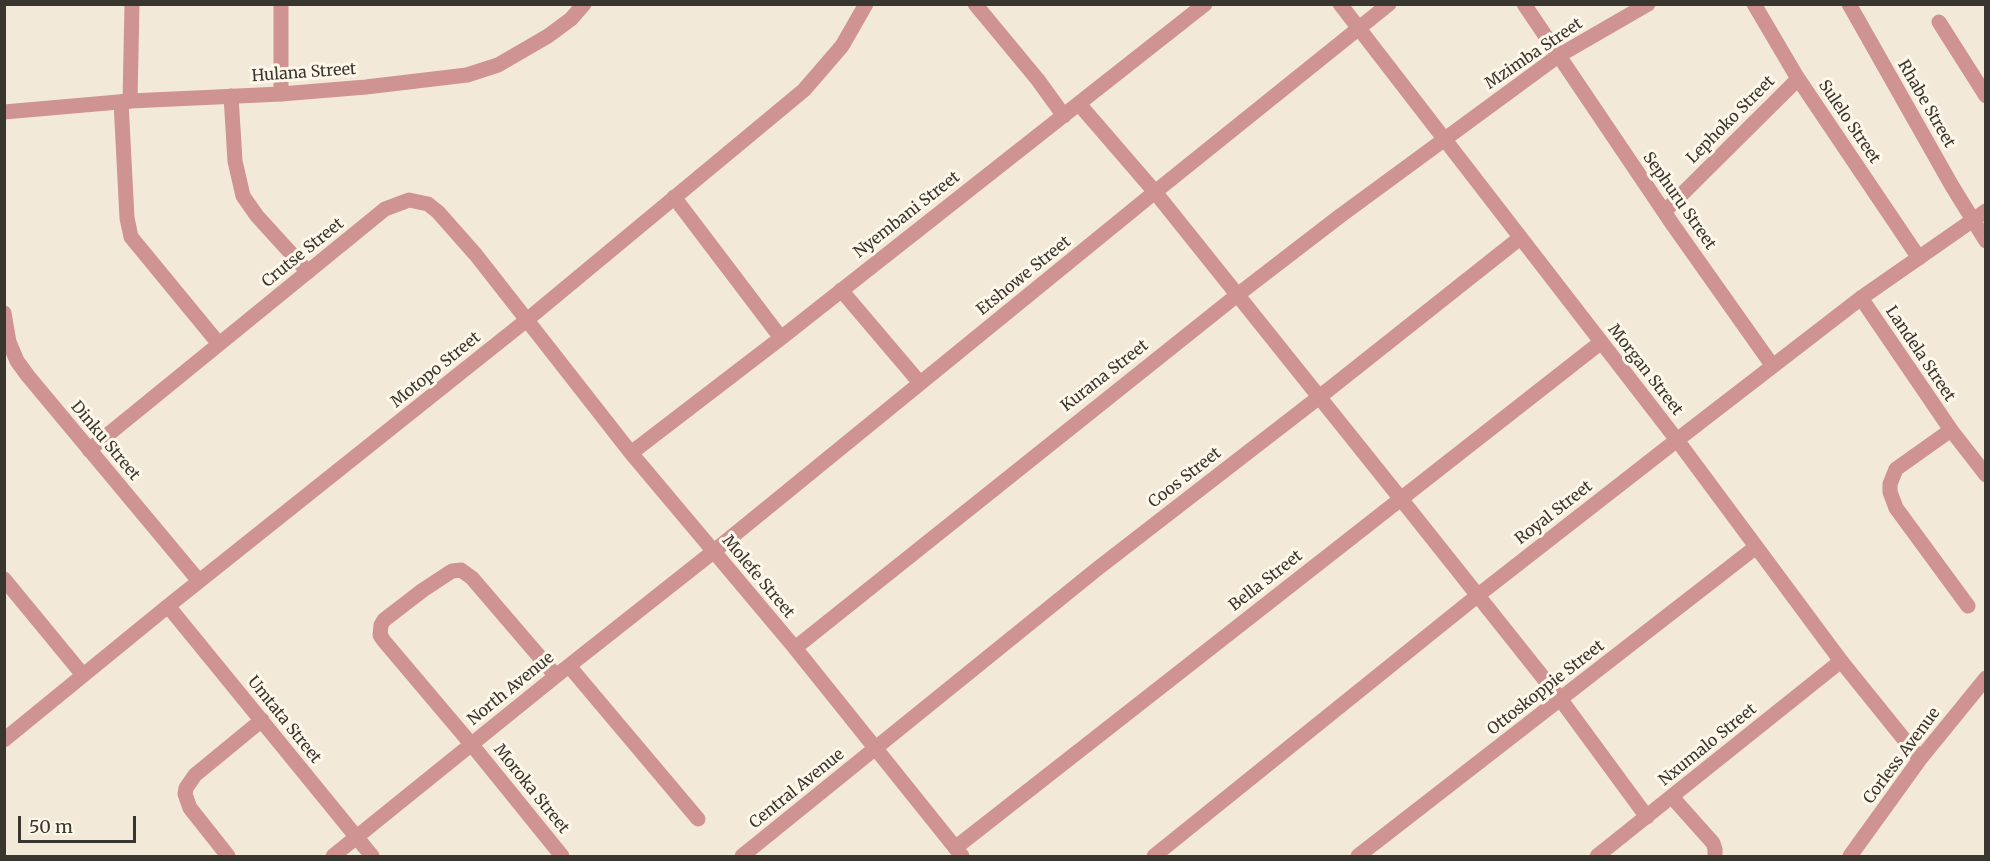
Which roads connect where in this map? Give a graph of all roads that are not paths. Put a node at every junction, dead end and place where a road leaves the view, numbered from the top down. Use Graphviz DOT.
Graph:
graph roads {
  1 [pos="132,4"];
  2 [pos="281,4"];
  3 [pos="584,4"];
  4 [pos="866,4"];
  5 [pos="975,4"];
  6 [pos="1205,4"];
  7 [pos="1340,4"];
  8 [pos="1389,4"];
  9 [pos="1524,4"];
  10 [pos="1648,4"];
  11 [pos="1754,4"];
  12 [pos="1849,4"];
  13 [pos="1939,22"];
  14 [pos="1359,30"];
  15 [pos="1558,56"];
  16 [pos="1798,79"];
  17 [pos="281,94"];
  18 [pos="231,96"];
  19 [pos="1986,96"];
  20 [pos="125,101"];
  21 [pos="1080,104"];
  22 [pos="4,112"];
  23 [pos="1064,116"];
  24 [pos="1443,139"];
  25 [pos="1155,192"];
  26 [pos="674,197"];
  27 [pos="1986,211"];
  28 [pos="1664,212"];
  29 [pos="1972,220"];
  30 [pos="1520,238"];
  31 [pos="1986,241"];
  32 [pos="1918,258"];
  33 [pos="308,272"];
  34 [pos="841,290"];
  35 [pos="1236,296"];
  36 [pos="1861,298"];
  37 [pos="4,313"];
  38 [pos="528,319"];
  39 [pos="781,339"];
  40 [pos="1600,343"];
  41 [pos="219,344"];
  42 [pos="1772,365"];
  43 [pos="920,383"];
  44 [pos="1318,398"];
  45 [pos="1951,430"];
  46 [pos="1677,440"];
  47 [pos="89,450"];
  48 [pos="631,453"];
  49 [pos="1986,475"];
  50 [pos="1401,499"];
  51 [pos="1756,547"];
  52 [pos="713,552"];
  53 [pos="4,579"];
  54 [pos="200,581"];
  55 [pos="1477,596"];
  56 [pos="168,606"];
  57 [pos="1968,606"];
  58 [pos="795,648"];
  59 [pos="1841,661"];
  60 [pos="569,666"];
  61 [pos="83,675"];
  62 [pos="556,676"];
  63 [pos="1986,678"];
  64 [pos="1561,700"];
  65 [pos="261,720"];
  66 [pos="4,740"];
  67 [pos="472,745"];
  68 [pos="875,749"];
  69 [pos="1920,759"];
  70 [pos="1672,797"];
  71 [pos="1647,817"];
  72 [pos="698,819"];
  73 [pos="357,837"];
  74 [pos="958,852"];
  75 [pos="228,856"];
  76 [pos="333,856"];
  77 [pos="372,856"];
  78 [pos="562,856"];
  79 [pos="742,856"];
  80 [pos="1154,856"];
  81 [pos="1358,856"];
  82 [pos="1597,856"];
  83 [pos="1715,856"];
  84 [pos="1850,856"];
  1 -- 20 [label="street"];
  2 -- 17 [label="street"];
  3 -- 17 [label="street, Hulana Street"];
  4 -- 26 [label="street, Motopo Street"];
  5 -- 23 [label="street"];
  6 -- 21 [label="street, Nyembani Street"];
  7 -- 14 [label="street, Morgan Street"];
  8 -- 14 [label="street, Etshowe Street"];
  9 -- 15 [label="street, Sephuru Street"];
  10 -- 15 [label="street, Mzimba Street"];
  11 -- 16 [label="street, Sulelo Street"];
  12 -- 29 [label="street, Rhabe Street"];
  13 -- 19 [label="street"];
  14 -- 24 [label="street, Morgan Street"];
  14 -- 25 [label="street, Etshowe Street"];
  15 -- 24 [label="street, Mzimba Street"];
  15 -- 28 [label="street, Sephuru Street"];
  16 -- 28 [label="street, Lephoko Street"];
  16 -- 32 [label="street, Sulelo Street"];
  17 -- 18 [label="street, Hulana Street"];
  18 -- 20 [label="street, Hulana Street"];
  18 -- 33 [label="street"];
  20 -- 22 [label="street, Hulana Street"];
  20 -- 41 [label="street"];
  21 -- 23 [label="street, Nyembani Street"];
  21 -- 25 [label="street"];
  23 -- 34 [label="street, Nyembani Street"];
  24 -- 30 [label="street, Morgan Street"];
  24 -- 35 [label="street, Kurana Street"];
  25 -- 35 [label="street"];
  25 -- 43 [label="street, Etshowe Street"];
  26 -- 38 [label="street, Motopo Street"];
  26 -- 39 [label="street"];
  27 -- 29 [label="street, Royal Street"];
  28 -- 42 [label="street, Sephuru Street"];
  29 -- 31 [label="street, Rhabe Street"];
  29 -- 32 [label="street, Royal Street"];
  30 -- 40 [label="street, Morgan Street"];
  30 -- 44 [label="street, Coos Street"];
  32 -- 36 [label="street, Royal Street"];
  33 -- 38 [label="street, Crutse Street"];
  33 -- 41 [label="street, Crutse Street"];
  34 -- 39 [label="street, Nyembani Street"];
  34 -- 43 [label="street"];
  35 -- 44 [label="street"];
  35 -- 58 [label="street, Kurana Street"];
  36 -- 42 [label="street, Royal Street"];
  36 -- 45 [label="street, Landela Street"];
  37 -- 47 [label="street, Dinku Street"];
  38 -- 48 [label="street, Molefe Street"];
  38 -- 54 [label="street, Motopo Street"];
  39 -- 48 [label="street, Nyembani Street"];
  40 -- 46 [label="street, Morgan Street"];
  40 -- 50 [label="street, Bella Street"];
  41 -- 47 [label="street, Crutse Street"];
  42 -- 46 [label="street, Royal Street"];
  43 -- 52 [label="street, Etshowe Street"];
  44 -- 50 [label="street"];
  44 -- 68 [label="street, Coos Street"];
  45 -- 49 [label="street, Landela Street"];
  45 -- 57 [label="street"];
  46 -- 51 [label="street, Morgan Street"];
  46 -- 55 [label="street, Royal Street"];
  47 -- 54 [label="street, Dinku Street"];
  48 -- 52 [label="street, Molefe Street"];
  50 -- 55 [label="street"];
  50 -- 74 [label="street, Bella Street"];
  51 -- 59 [label="street, Morgan Street"];
  51 -- 64 [label="street, Ottoskoppie Street"];
  52 -- 58 [label="street, Molefe Street"];
  52 -- 60 [label="street, North Avenue"];
  53 -- 61 [label="street"];
  54 -- 56 [label="street, Motopo Street"];
  55 -- 64 [label="street"];
  55 -- 80 [label="street, Royal Street"];
  56 -- 61 [label="street, Motopo Street"];
  56 -- 65 [label="street, Umtata Street"];
  58 -- 68 [label="street, Molefe Street"];
  59 -- 69 [label="street, Morgan Street"];
  59 -- 70 [label="street, Nxumalo Street"];
  60 -- 62 [label="street, North Avenue"];
  60 -- 72 [label="street"];
  61 -- 66 [label="street, Motopo Street"];
  62 -- 67 [label="street, North Avenue"];
  62 -- 67 [label="street, Moroka Street"];
  63 -- 69 [label="street, Corless Avenue"];
  64 -- 71 [label="street"];
  64 -- 81 [label="street, Ottoskoppie Street"];
  65 -- 73 [label="street, Umtata Street"];
  65 -- 75 [label="street"];
  67 -- 73 [label="street, North Avenue"];
  67 -- 78 [label="street, Moroka Street"];
  68 -- 74 [label="street, Molefe Street"];
  68 -- 79 [label="street, Central Avenue"];
  69 -- 84 [label="street, Corless Avenue"];
  70 -- 71 [label="street, Nxumalo Street"];
  70 -- 83 [label="street"];
  71 -- 82 [label="street, Nxumalo Street"];
  73 -- 76 [label="street, North Avenue"];
  73 -- 77 [label="street, Umtata Street"];
}
